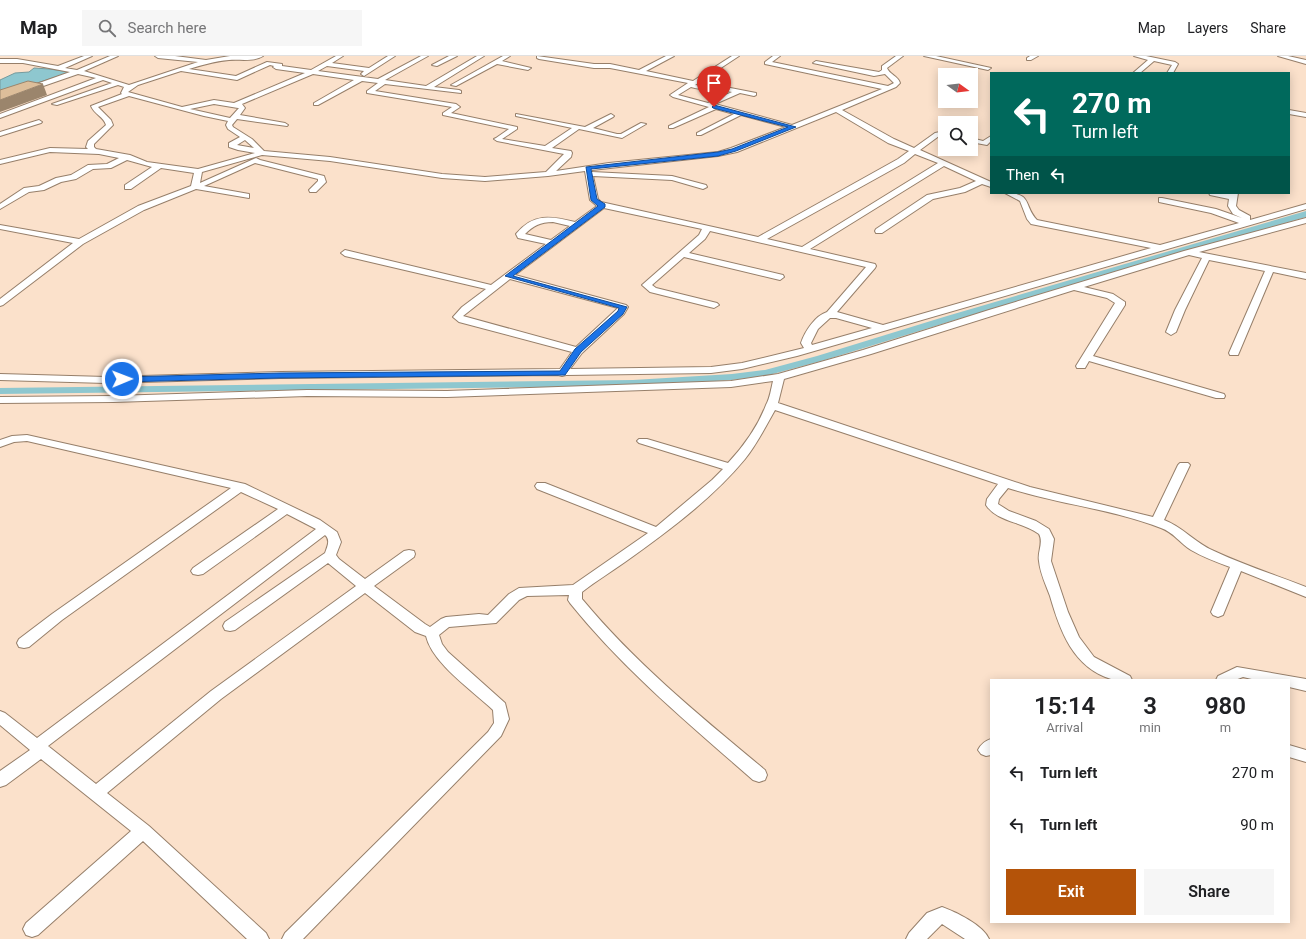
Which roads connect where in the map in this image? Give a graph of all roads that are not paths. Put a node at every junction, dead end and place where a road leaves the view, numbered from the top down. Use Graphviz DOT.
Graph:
graph roads {
  1 [pos="89,56"];
  2 [pos="115,56"];
  3 [pos="158,56"];
  4 [pos="230,56"];
  5 [pos="260,56"];
  6 [pos="340,56"];
  7 [pos="392,56"];
  8 [pos="415,56"];
  9 [pos="454,56"];
  10 [pos="481,56"];
  11 [pos="507,56"];
  12 [pos="538,56"];
  13 [pos="672,56"];
  14 [pos="736,56"];
  15 [pos="776,56"];
  16 [pos="900,56"];
  17 [pos="927,56"];
  18 [pos="1036,56"];
  19 [pos="1137,56"];
  20 [pos="1281,56"];
  21 [pos="424,57"];
  22 [pos="40,58"];
  23 [pos="223,59"];
  24 [pos="1029,59"];
  25 [pos="1153,59"];
  26 [pos="0,61"];
  27 [pos="208,61"];
  28 [pos="495,62"];
  29 [pos="1306,62"];
  30 [pos="28,63"];
  31 [pos="816,63"];
  32 [pos="325,64"];
  33 [pos="435,65"];
  34 [pos="59,68"];
  35 [pos="528,68"];
  36 [pos="988,68"];
  37 [pos="183,70"];
  38 [pos="370,70"];
  39 [pos="884,71"];
  40 [pos="77,72"];
  41 [pos="312,72"];
  42 [pos="639,72"];
  43 [pos="1137,72"];
  44 [pos="1171,72"];
  45 [pos="102,78"];
  46 [pos="358,79"];
  47 [pos="381,82"];
  48 [pos="118,83"];
  49 [pos="454,85"];
  50 [pos="691,85"];
  51 [pos="426,88"];
  52 [pos="888,88"];
  53 [pos="128,91"];
  54 [pos="740,91"];
  55 [pos="459,92"];
  56 [pos="754,94"];
  57 [pos="0,99"];
  58 [pos="237,104"];
  59 [pos="316,104"];
  60 [pos="711,106"];
  61 [pos="46,108"];
  62 [pos="182,109"];
  63 [pos="836,109"];
  64 [pos="1290,112"];
  65 [pos="740,113"];
  66 [pos="518,115"];
  67 [pos="1306,115"];
  68 [pos="0,116"];
  69 [pos="611,116"];
  70 [pos="233,118"];
  71 [pos="39,122"];
  72 [pos="643,124"];
  73 [pos="284,125"];
  74 [pos="578,127"];
  75 [pos="793,127"];
  76 [pos="671,128"];
  77 [pos="586,129"];
  78 [pos="1,133"];
  79 [pos="699,134"];
  80 [pos="938,134"];
  81 [pos="245,137"];
  82 [pos="990,139"];
  83 [pos="978,142"];
  84 [pos="547,148"];
  85 [pos="912,151"];
  86 [pos="104,153"];
  87 [pos="264,153"];
  88 [pos="127,157"];
  89 [pos="254,161"];
  90 [pos="0,162"];
  91 [pos="944,163"];
  92 [pos="159,166"];
  93 [pos="198,171"];
  94 [pos="589,171"];
  95 [pos="548,174"];
  96 [pos="982,181"];
  97 [pos="990,185"];
  98 [pos="128,186"];
  99 [pos="195,187"];
  100 [pos="703,187"];
  101 [pos="313,190"];
  102 [pos="1011,194"];
  103 [pos="1223,194"];
  104 [pos="1233,195"];
  105 [pos="246,196"];
  106 [pos="1162,200"];
  107 [pos="602,205"];
  108 [pos="1306,206"];
  109 [pos="0,207"];
  110 [pos="1306,220"];
  111 [pos="1250,222"];
  112 [pos="576,225"];
  113 [pos="0,227"];
  114 [pos="707,228"];
  115 [pos="879,231"];
  116 [pos="759,240"];
  117 [pos="80,242"];
  118 [pos="552,243"];
  119 [pos="1160,248"];
  120 [pos="803,250"];
  121 [pos="345,253"];
  122 [pos="1187,253"];
  123 [pos="683,254"];
  124 [pos="1207,256"];
  125 [pos="1270,269"];
  126 [pos="508,276"];
  127 [pos="1306,276"];
  128 [pos="780,277"];
  129 [pos="493,288"];
  130 [pos="1076,288"];
  131 [pos="0,303"];
  132 [pos="714,305"];
  133 [pos="831,314"];
  134 [pos="883,328"];
  135 [pos="1171,332"];
  136 [pos="810,349"];
  137 [pos="578,351"];
  138 [pos="1234,353"];
  139 [pos="793,356"];
  140 [pos="562,373"];
  141 [pos="783,375"];
  142 [pos="0,377"];
  143 [pos="1220,396"];
  144 [pos="0,400"];
  145 [pos="772,405"];
  146 [pos="643,440"];
  147 [pos="3,441"];
  148 [pos="1184,465"];
  149 [pos="730,467"];
  150 [pos="1005,483"];
  151 [pos="541,486"];
  152 [pos="240,487"];
  153 [pos="286,509"];
  154 [pos="1157,522"];
  155 [pos="325,529"];
  156 [pos="658,532"];
  157 [pos="408,554"];
  158 [pos="330,555"];
  159 [pos="1237,565"];
  160 [pos="198,571"];
  161 [pos="364,586"];
  162 [pos="576,590"];
  163 [pos="1306,592"];
  164 [pos="1218,612"];
  165 [pos="230,626"];
  166 [pos="432,633"];
  167 [pos="24,643"];
  168 [pos="1123,679"];
  169 [pos="1225,679"];
  170 [pos="1279,679"];
  171 [pos="1290,681"];
  172 [pos="1306,685"];
  173 [pos="0,716"];
  174 [pos="40,748"];
  175 [pos="1290,751"];
  176 [pos="1306,756"];
  177 [pos="759,775"];
  178 [pos="0,780"];
  179 [pos="96,793"];
  180 [pos="143,831"];
  181 [pos="32,929"];
  182 [pos="260,939"];
  183 [pos="291,939"];
  184 [pos="915,939"];
  185 [pos="980,939"];
  1 -- 34 [label="street"];
  2 -- 40 [label="street"];
  3 -- 27 [label="street"];
  4 -- 23 [label="street"];
  5 -- 23 [label="street"];
  6 -- 32 [label="street"];
  7 -- 38 [label="street"];
  8 -- 21 [label="street"];
  9 -- 33 [label="street"];
  10 -- 51 [label="street"];
  11 -- 28 [label="street"];
  12 -- 42 [label="street"];
  13 -- 42 [label="street"];
  14 -- 50 [label="street"];
  15 -- 52 [label="street"];
  16 -- 39 [label="street"];
  17 -- 36 [label="street"];
  18 -- 24 [label="street"];
  19 -- 25 [label="street"];
  20 -- 29 [label="street"];
  21 -- 47 [label="street"];
  22 -- 30 [label="street"];
  23 -- 27 [label="street"];
  25 -- 43 [label="street"];
  25 -- 44 [label="street"];
  26 -- 30 [label="street"];
  27 -- 37 [label="street"];
  28 -- 35 [label="street"];
  28 -- 49 [label="street"];
  30 -- 34 [label="street"];
  31 -- 39 [label="street"];
  32 -- 38 [label="street"];
  32 -- 41 [label="street"];
  34 -- 40 [label="street"];
  37 -- 41 [label="street"];
  37 -- 53 [label="street"];
  38 -- 46 [label="street"];
  39 -- 52 [label="street"];
  40 -- 45 [label="street"];
  40 -- 57 [label="street"];
  41 -- 46 [label="street"];
  41 -- 58 [label="street"];
  42 -- 50 [label="street"];
  45 -- 48 [label="street"];
  45 -- 68 [label="street"];
  46 -- 47 [label="street"];
  46 -- 59 [label="street"];
  47 -- 51 [label="street"];
  47 -- 84 [label="street"];
  48 -- 53 [label="street"];
  48 -- 61 [label="street"];
  50 -- 54 [label="street"];
  50 -- 60 [label="street"];
  51 -- 55 [label="street"];
  52 -- 63 [label="street"];
  53 -- 62 [label="street"];
  53 -- 86 [label="street"];
  54 -- 56 [label="street"];
  54 -- 60 [label="street"];
  58 -- 62 [label="street"];
  58 -- 70 [label="street"];
  60 -- 65 [label="street"];
  60 -- 76 [label="street"];
  62 -- 70 [label="street"];
  63 -- 75 [label="street"];
  63 -- 85 [label="street"];
  64 -- 67 [label="street"];
  65 -- 75 [label="street"];
  65 -- 79 [label="street"];
  66 -- 74 [label="street"];
  69 -- 77 [label="street"];
  70 -- 73 [label="street"];
  70 -- 81 [label="street"];
  71 -- 78 [label="street"];
  72 -- 77 [label="street"];
  74 -- 77 [label="street"];
  74 -- 84 [label="street"];
  75 -- 94 [label="street"];
  80 -- 85 [label="street"];
  81 -- 87 [label="street"];
  81 -- 87 [label="street"];
  82 -- 83 [label="street"];
  84 -- 95 [label="street"];
  85 -- 91 [label="street"];
  85 -- 116 [label="street"];
  86 -- 88 [label="street"];
  86 -- 90 [label="street"];
  87 -- 89 [label="street"];
  87 -- 93 [label="street"];
  87 -- 95 [label="street"];
  88 -- 92 [label="street"];
  88 -- 109 [label="street"];
  89 -- 99 [label="street"];
  89 -- 101 [label="street"];
  91 -- 96 [label="street"];
  91 -- 120 [label="street"];
  92 -- 93 [label="street"];
  92 -- 98 [label="street"];
  93 -- 99 [label="street"];
  94 -- 95 [label="street"];
  94 -- 100 [label="street"];
  94 -- 107 [label="street"];
  96 -- 97 [label="street"];
  96 -- 115 [label="street"];
  99 -- 105 [label="street"];
  99 -- 117 [label="street"];
  102 -- 119 [label="street"];
  103 -- 104 [label="street"];
  104 -- 111 [label="street"];
  106 -- 111 [label="street"];
  107 -- 112 [label="street"];
  107 -- 114 [label="street"];
  108 -- 111 [label="street"];
  110 -- 122 [label="street"];
  111 -- 119 [label="street"];
  112 -- 118 [label="street"];
  112 -- 118 [label="street"];
  113 -- 117 [label="street"];
  114 -- 116 [label="street"];
  114 -- 123 [label="street"];
  116 -- 120 [label="street"];
  117 -- 131 [label="street"];
  118 -- 126 [label="street"];
  119 -- 122 [label="street"];
  119 -- 134 [label="street"];
  120 -- 133 [label="street"];
  121 -- 129 [label="street"];
  122 -- 124 [label="street"];
  122 -- 130 [label="street"];
  123 -- 128 [label="street"];
  123 -- 132 [label="street"];
  124 -- 125 [label="street"];
  124 -- 135 [label="street"];
  125 -- 127 [label="street"];
  125 -- 138 [label="street"];
  126 -- 129 [label="street"];
  126 -- 137 [label="street"];
  129 -- 137 [label="street"];
  130 -- 141 [label="street"];
  130 -- 143 [label="street"];
  133 -- 134 [label="street"];
  133 -- 136 [label="street"];
  134 -- 136 [label="street"];
  136 -- 139 [label="street"];
  137 -- 140 [label="street"];
  139 -- 140 [label="street"];
  139 -- 141 [label="street"];
  140 -- 142 [label="street"];
  141 -- 144 [label="street"];
  141 -- 145 [label="street"];
  145 -- 149 [label="street"];
  145 -- 150 [label="street"];
  146 -- 149 [label="street"];
  147 -- 152 [label="street"];
  148 -- 154 [label="street"];
  149 -- 156 [label="street"];
  150 -- 154 [label="street"];
  150 -- 168 [label="street"];
  151 -- 156 [label="street"];
  152 -- 153 [label="street"];
  152 -- 167 [label="street"];
  153 -- 155 [label="street"];
  153 -- 160 [label="street"];
  154 -- 159 [label="street"];
  155 -- 158 [label="street"];
  155 -- 174 [label="street"];
  156 -- 162 [label="street"];
  157 -- 161 [label="street"];
  158 -- 161 [label="street"];
  158 -- 165 [label="street"];
  159 -- 163 [label="street"];
  159 -- 164 [label="street"];
  161 -- 166 [label="street"];
  161 -- 179 [label="street"];
  162 -- 166 [label="street"];
  162 -- 177 [label="street"];
  166 -- 183 [label="street"];
  169 -- 170 [label="street"];
  171 -- 172 [label="street"];
  173 -- 174 [label="street"];
  174 -- 178 [label="street"];
  174 -- 179 [label="street"];
  175 -- 176 [label="street"];
  179 -- 180 [label="street"];
  180 -- 181 [label="street"];
  180 -- 182 [label="street"];
  184 -- 185 [label="street"];
}
